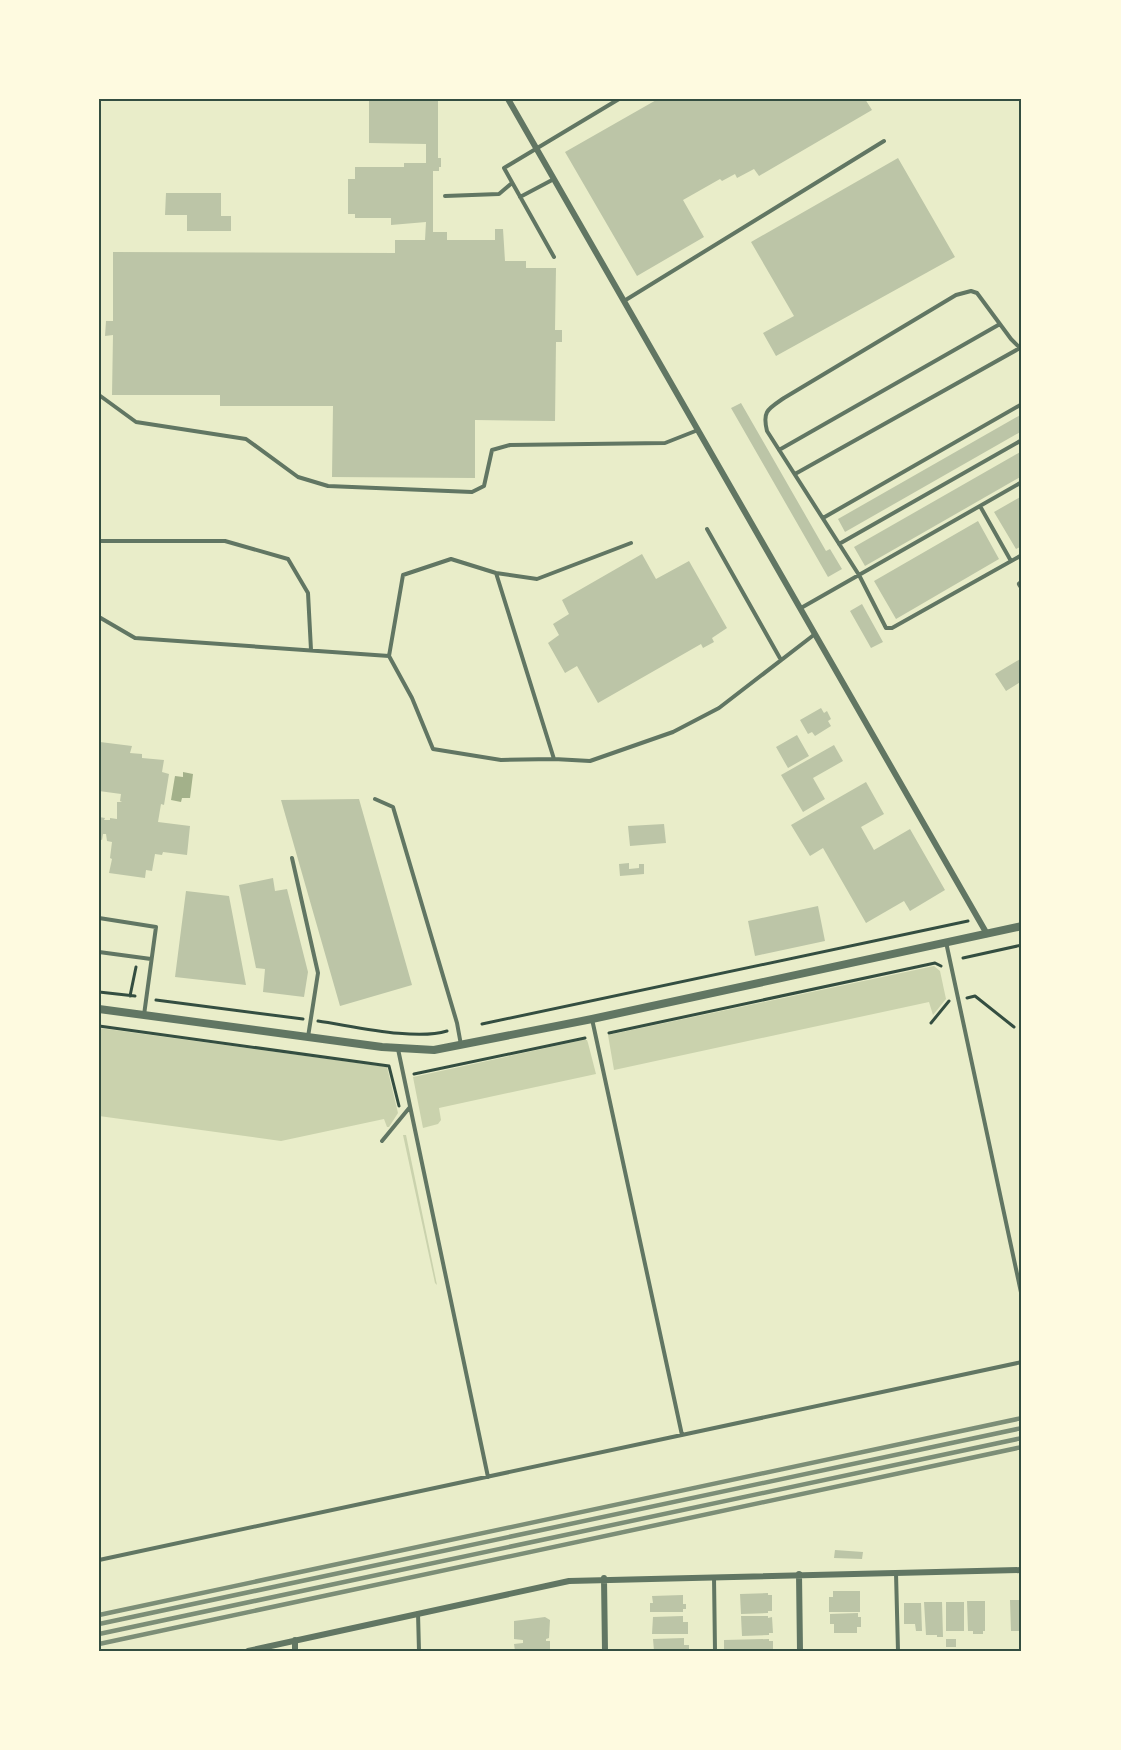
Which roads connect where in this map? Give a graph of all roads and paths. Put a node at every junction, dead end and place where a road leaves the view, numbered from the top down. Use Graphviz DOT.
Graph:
graph roads {
  1 [pos="508,99"];
  2 [pos="619,99"];
  3 [pos="884,141"];
  4 [pos="537,148"];
  5 [pos="554,178"];
  6 [pos="512,183"];
  7 [pos="445,196"];
  8 [pos="520,196"];
  9 [pos="554,257"];
  10 [pos="624,301"];
  11 [pos="1000,324"];
  12 [pos="1021,349"];
  13 [pos="99,396"];
  14 [pos="1022,404"];
  15 [pos="699,430"];
  16 [pos="1022,440"];
  17 [pos="779,450"];
  18 [pos="795,474"];
  19 [pos="1022,482"];
  20 [pos="980,506"];
  21 [pos="823,518"];
  22 [pos="707,529"];
  23 [pos="99,541"];
  24 [pos="631,543"];
  25 [pos="839,544"];
  26 [pos="1022,555"];
  27 [pos="1011,561"];
  28 [pos="496,573"];
  29 [pos="859,575"];
  30 [pos="801,608"];
  31 [pos="99,617"];
  32 [pos="816,634"];
  33 [pos="311,650"];
  34 [pos="389,656"];
  35 [pos="781,660"];
  36 [pos="554,759"];
  37 [pos="375,799"];
  38 [pos="292,858"];
  39 [pos="99,918"];
  40 [pos="978,919"];
  41 [pos="1022,926"];
  42 [pos="987,934"];
  43 [pos="946,942"];
  44 [pos="1022,945"];
  45 [pos="99,952"];
  46 [pos="963,958"];
  47 [pos="151,959"];
  48 [pos="136,967"];
  49 [pos="942,969"];
  50 [pos="947,991"];
  51 [pos="99,992"];
  52 [pos="959,999"];
  53 [pos="99,1009"];
  54 [pos="144,1015"];
  55 [pos="592,1019"];
  56 [pos="930,1023"];
  57 [pos="482,1024"];
  58 [pos="99,1026"];
  59 [pos="1014,1027"];
  60 [pos="609,1033"];
  61 [pos="308,1038"];
  62 [pos="585,1038"];
  63 [pos="461,1046"];
  64 [pos="398,1048"];
  65 [pos="414,1074"];
  66 [pos="411,1107"];
  67 [pos="401,1118"];
  68 [pos="382,1142"];
  69 [pos="1022,1296"];
  70 [pos="1022,1362"];
  71 [pos="682,1435"];
  72 [pos="488,1477"];
  73 [pos="99,1560"];
  74 [pos="1022,1570"];
  75 [pos="896,1572"];
  76 [pos="799,1574"];
  77 [pos="714,1576"];
  78 [pos="604,1578"];
  79 [pos="418,1613"];
  80 [pos="295,1640"];
  81 [pos="248,1651"];
  82 [pos="295,1651"];
  83 [pos="419,1651"];
  84 [pos="605,1651"];
  85 [pos="715,1651"];
  86 [pos="800,1651"];
  87 [pos="898,1651"];
  1 -- 4 [label="street"];
  2 -- 4 [label="lane"];
  3 -- 10 [label="lane"];
  4 -- 5 [label="street"];
  4 -- 6 [label="lane"];
  5 -- 8 [label="lane"];
  5 -- 10 [label="street"];
  6 -- 7 [label="lane"];
  6 -- 8 [label="lane"];
  8 -- 9 [label="lane"];
  10 -- 15 [label="street"];
  11 -- 12 [label="lane"];
  11 -- 17 [label="lane"];
  11 -- 17 [label="lane"];
  12 -- 18 [label="lane"];
  13 -- 15 [label="lane"];
  14 -- 21 [label="lane"];
  15 -- 30 [label="street"];
  16 -- 25 [label="lane"];
  17 -- 18 [label="lane"];
  18 -- 21 [label="lane"];
  19 -- 20 [label="lane"];
  20 -- 27 [label="lane"];
  20 -- 29 [label="lane"];
  21 -- 25 [label="lane"];
  22 -- 35 [label="lane"];
  23 -- 33 [label="lane"];
  24 -- 28 [label="lane"];
  25 -- 29 [label="lane"];
  26 -- 27 [label="lane"];
  27 -- 29 [label="lane"];
  28 -- 34 [label="lane"];
  28 -- 36 [label="lane"];
  29 -- 30 [label="lane"];
  30 -- 32 [label="street"];
  31 -- 33 [label="lane"];
  32 -- 35 [label="lane"];
  32 -- 40 [label="street"];
  33 -- 34 [label="lane"];
  34 -- 36 [label="lane"];
  35 -- 36 [label="lane"];
  37 -- 63 [label="lane"];
  38 -- 61 [label="lane"];
  39 -- 47 [label="lane"];
  40 -- 42 [label="street"];
  40 -- 57 [label="path"];
  41 -- 42 [label="street"];
  42 -- 43 [label="street"];
  43 -- 52 [label="lane"];
  43 -- 55 [label="street"];
  44 -- 46 [label="path"];
  45 -- 47 [label="lane"];
  47 -- 54 [label="lane"];
  48 -- 51 [label="path"];
  49 -- 60 [label="path"];
  50 -- 56 [label="path"];
  52 -- 59 [label="path"];
  52 -- 69 [label="lane"];
  53 -- 54 [label="street"];
  54 -- 61 [label="street"];
  55 -- 63 [label="street"];
  55 -- 71 [label="lane"];
  58 -- 67 [label="path"];
  61 -- 64 [label="street"];
  62 -- 65 [label="path"];
  63 -- 64 [label="street"];
  64 -- 66 [label="lane"];
  66 -- 67 [label="lane"];
  66 -- 72 [label="lane"];
  67 -- 68 [label="lane"];
  70 -- 71 [label="lane"];
  71 -- 72 [label="lane"];
  72 -- 73 [label="lane"];
  74 -- 75 [label="street"];
  75 -- 76 [label="street"];
  75 -- 87 [label="lane"];
  76 -- 77 [label="street"];
  76 -- 86 [label="street"];
  77 -- 78 [label="street"];
  77 -- 85 [label="lane"];
  78 -- 79 [label="street"];
  78 -- 84 [label="street"];
  79 -- 80 [label="street"];
  79 -- 83 [label="lane"];
  80 -- 81 [label="street"];
  80 -- 82 [label="street"];
}
